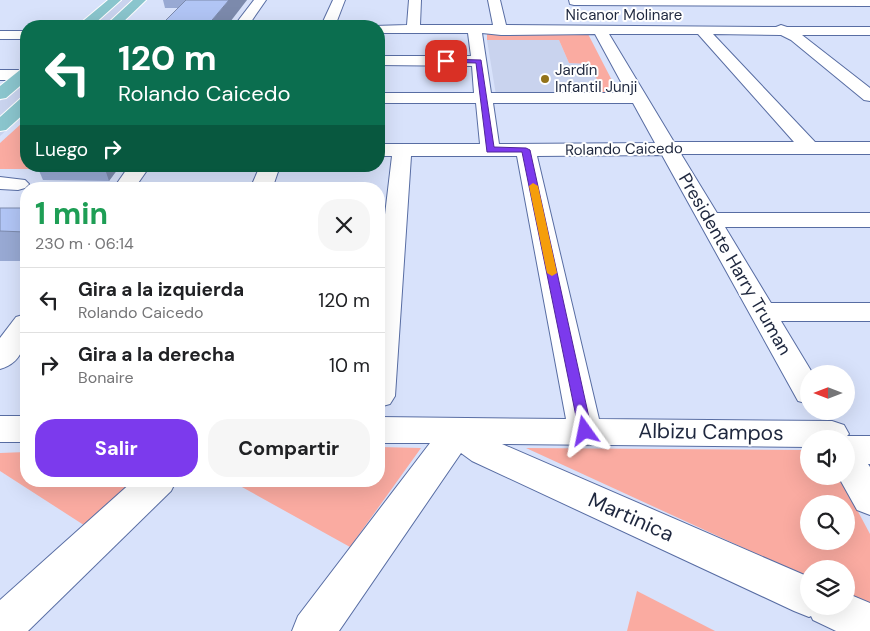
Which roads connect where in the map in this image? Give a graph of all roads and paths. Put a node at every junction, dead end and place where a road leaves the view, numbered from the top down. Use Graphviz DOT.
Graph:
graph roads {
  1 [pos="115,0"];
  2 [pos="140,0"];
  3 [pos="260,0"];
  4 [pos="339,0"];
  5 [pos="416,0"];
  6 [pos="494,0"];
  7 [pos="574,1"];
  8 [pos="745,2"];
  9 [pos="870,2"];
  10 [pos="91,20"];
  11 [pos="118,20"];
  12 [pos="245,20"];
  13 [pos="331,20"];
  14 [pos="385,29"];
  15 [pos="413,29"];
  16 [pos="475,31"];
  17 [pos="501,31"];
  18 [pos="594,31"];
  19 [pos="702,31"];
  20 [pos="784,31"];
  21 [pos="870,31"];
  22 [pos="0,35"];
  23 [pos="20,35"];
  24 [pos="385,61"];
  25 [pos="479,61"];
  26 [pos="20,74"];
  27 [pos="0,75"];
  28 [pos="20,79"];
  29 [pos="0,94"];
  30 [pos="870,96"];
  31 [pos="385,98"];
  32 [pos="484,98"];
  33 [pos="639,98"];
  34 [pos="20,108"];
  35 [pos="0,126"];
  36 [pos="810,148"];
  37 [pos="870,148"];
  38 [pos="668,149"];
  39 [pos="390,150"];
  40 [pos="490,150"];
  41 [pos="526,150"];
  42 [pos="709,220"];
  43 [pos="870,220"];
  44 [pos="385,262"];
  45 [pos="763,312"];
  46 [pos="870,312"];
  47 [pos="20,331"];
  48 [pos="0,359"];
  49 [pos="800,377"];
  50 [pos="0,429"];
  51 [pos="20,429"];
  52 [pos="385,430"];
  53 [pos="459,430"];
  54 [pos="585,431"];
  55 [pos="800,437"];
  56 [pos="855,445"];
  57 [pos="870,450"];
  58 [pos="855,472"];
  59 [pos="152,487"];
  60 [pos="870,499"];
  61 [pos="800,593"];
  62 [pos="848,615"];
  63 [pos="870,625"];
  64 [pos="0,628"];
  65 [pos="313,631"];
  1 -- 10 [label="main road"];
  2 -- 11 [label="main road"];
  3 -- 12 [label="street"];
  4 -- 13 [label="street"];
  5 -- 15 [label="street"];
  6 -- 17 [label="street"];
  7 -- 8 [label="street"];
  7 -- 18 [label="street, Presidente Harry Truman"];
  8 -- 9 [label="street"];
  8 -- 20 [label="street"];
  14 -- 15 [label="street, Nicanor Molinare"];
  15 -- 16 [label="street, Nicanor Molinare"];
  16 -- 17 [label="street, Nicanor Molinare"];
  16 -- 25 [label="street"];
  17 -- 18 [label="street, Nicanor Molinare"];
  18 -- 19 [label="street, Nicanor Molinare"];
  18 -- 33 [label="street, Presidente Harry Truman"];
  19 -- 20 [label="street, Nicanor Molinare"];
  19 -- 36 [label="street"];
  20 -- 21 [label="street, Nicanor Molinare"];
  20 -- 30 [label="street"];
  22 -- 23 [label="street"];
  24 -- 25 [label="street"];
  25 -- 32 [label="street"];
  26 -- 27 [label="street"];
  28 -- 29 [label="main road"];
  31 -- 32 [label="street"];
  32 -- 33 [label="street"];
  32 -- 40 [label="street"];
  33 -- 38 [label="street, Presidente Harry Truman"];
  34 -- 35 [label="main road"];
  36 -- 37 [label="street, Rolando Caicedo"];
  36 -- 38 [label="street, Rolando Caicedo"];
  38 -- 41 [label="street, Rolando Caicedo"];
  38 -- 42 [label="street, Presidente Harry Truman"];
  39 -- 40 [label="street, Rolando Caicedo"];
  39 -- 44 [label="street"];
  40 -- 41 [label="street, Rolando Caicedo"];
  41 -- 54 [label="street"];
  42 -- 43 [label="street"];
  42 -- 45 [label="street, Presidente Harry Truman"];
  45 -- 46 [label="street"];
  45 -- 49 [label="street, Presidente Harry Truman"];
  47 -- 48 [label="street"];
  50 -- 51 [label="street"];
  52 -- 53 [label="street, Albizu Campos"];
  53 -- 54 [label="street, Albizu Campos"];
  53 -- 61 [label="street, Martinica"];
  53 -- 65 [label="street"];
  54 -- 55 [label="street, Albizu Campos"];
  56 -- 57 [label="street, Albizu Campos"];
  58 -- 60 [label="street"];
  59 -- 64 [label="street"];
  62 -- 63 [label="street"];
}
